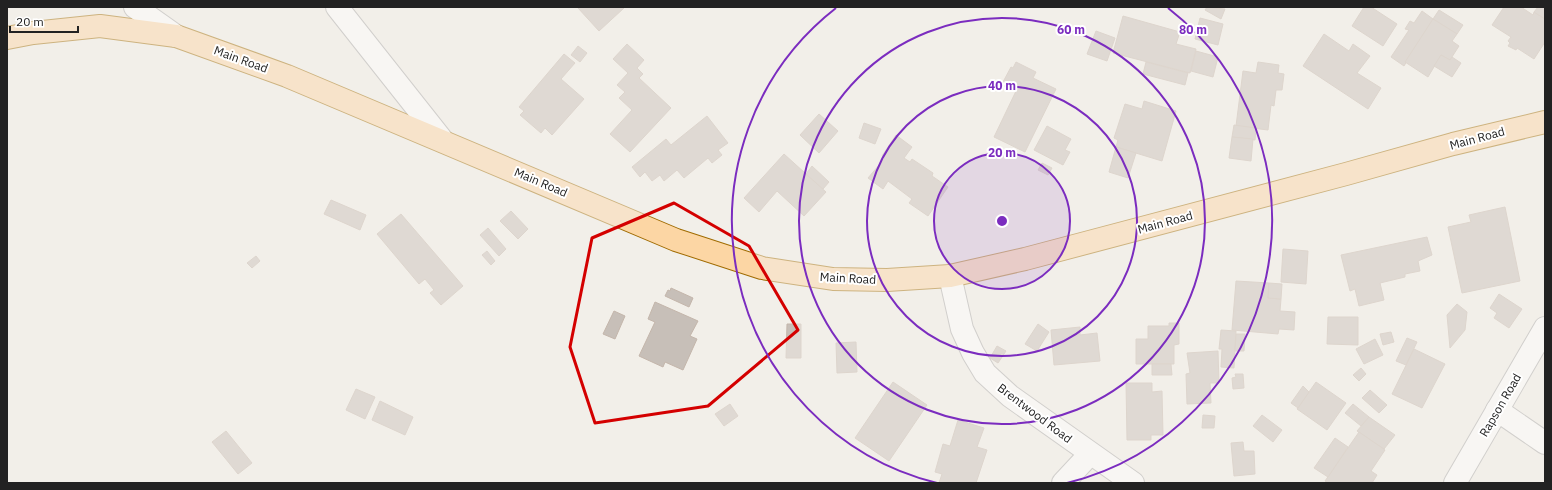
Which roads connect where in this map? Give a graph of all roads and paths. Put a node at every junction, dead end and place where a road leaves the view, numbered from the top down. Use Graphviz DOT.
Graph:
graph roads {
  1 [pos="135,7"];
  2 [pos="337,7"];
  3 [pos="176,36"];
  4 [pos="7,38"];
  5 [pos="1545,122"];
  6 [pos="443,141"];
  7 [pos="950,276"];
  8 [pos="1545,328"];
  9 [pos="1497,410"];
  10 [pos="1545,443"];
  11 [pos="1090,454"];
  12 [pos="1063,483"];
  13 [pos="1133,483"];
  14 [pos="1455,483"];
  1 -- 3 [label="street, Main Road"];
  2 -- 6 [label="street"];
  3 -- 4 [label="main road, Main Road"];
  3 -- 6 [label="main road, Main Road"];
  5 -- 7 [label="main road, Main Road"];
  6 -- 7 [label="main road, Main Road"];
  7 -- 11 [label="street, Brentwood Road"];
  8 -- 9 [label="street, Rapson Road"];
  9 -- 10 [label="street"];
  9 -- 14 [label="street, Rapson Road"];
  11 -- 12 [label="street"];
  11 -- 13 [label="street, Brentwood Road"];
}
